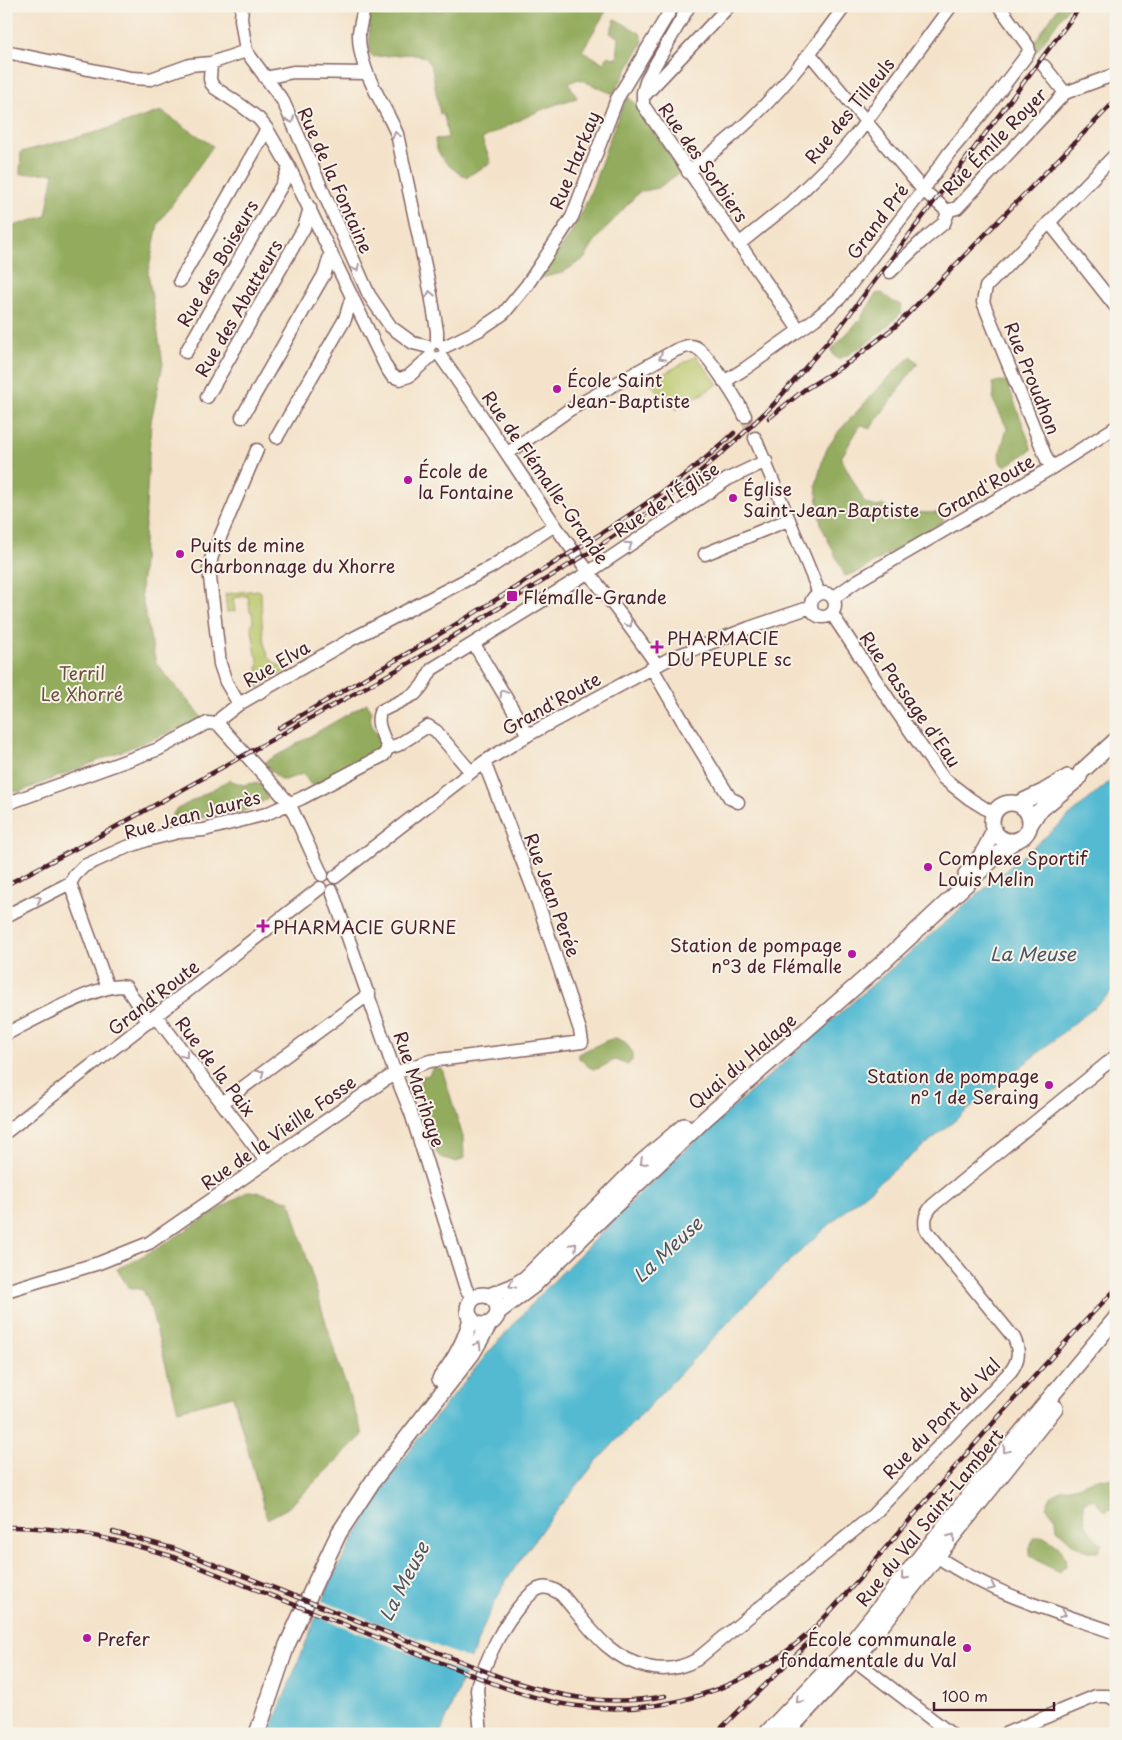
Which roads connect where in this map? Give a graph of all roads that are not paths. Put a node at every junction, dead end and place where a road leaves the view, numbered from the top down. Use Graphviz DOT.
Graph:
graph roads {
  1 [pos="242,6"];
  2 [pos="364,6"];
  3 [pos="673,6"];
  4 [pos="689,6"];
  5 [pos="728,6"];
  6 [pos="845,6"];
  7 [pos="951,6"];
  8 [pos="999,6"];
  9 [pos="6,52"];
  10 [pos="246,52"];
  11 [pos="810,54"];
  12 [pos="211,63"];
  13 [pos="1044,66"];
  14 [pos="366,73"];
  15 [pos="1116,74"];
  16 [pos="265,78"];
  17 [pos="1065,93"];
  18 [pos="643,97"];
  19 [pos="866,121"];
  20 [pos="267,129"];
  21 [pos="254,151"];
  22 [pos="281,153"];
  23 [pos="1116,154"];
  24 [pos="289,167"];
  25 [pos="688,172"];
  26 [pos="924,190"];
  27 [pos="278,192"];
  28 [pos="303,193"];
  29 [pos="310,208"];
  30 [pos="949,210"];
  31 [pos="1049,222"];
  32 [pos="299,236"];
  33 [pos="324,238"];
  34 [pos="739,244"];
  35 [pos="331,252"];
  36 [pos="890,272"];
  37 [pos="180,281"];
  38 [pos="321,281"];
  39 [pos="349,290"];
  40 [pos="1114,302"];
  41 [pos="340,328"];
  42 [pos="367,328"];
  43 [pos="799,330"];
  44 [pos="437,350"];
  45 [pos="186,352"];
  46 [pos="724,382"];
  47 [pos="207,397"];
  48 [pos="745,416"];
  49 [pos="242,417"];
  50 [pos="1116,427"];
  51 [pos="277,437"];
  52 [pos="755,438"];
  53 [pos="257,450"];
  54 [pos="508,453"];
  55 [pos="766,461"];
  56 [pos="1053,467"];
  57 [pos="788,520"];
  58 [pos="555,525"];
  59 [pos="706,554"];
  60 [pos="588,572"];
  61 [pos="818,594"];
  62 [pos="833,598"];
  63 [pos="811,607"];
  64 [pos="832,614"];
  65 [pos="474,644"];
  66 [pos="655,666"];
  67 [pos="239,704"];
  68 [pos="218,724"];
  69 [pos="528,735"];
  70 [pos="1116,740"];
  71 [pos="388,748"];
  72 [pos="484,762"];
  73 [pos="471,772"];
  74 [pos="1081,772"];
  75 [pos="738,802"];
  76 [pos="6,804"];
  77 [pos="289,804"];
  78 [pos="1017,804"];
  79 [pos="994,822"];
  80 [pos="1031,823"];
  81 [pos="1016,841"];
  82 [pos="70,883"];
  83 [pos="327,883"];
  84 [pos="6,916"];
  85 [pos="108,988"];
  86 [pos="368,994"];
  87 [pos="153,1019"];
  88 [pos="6,1034"];
  89 [pos="582,1042"];
  90 [pos="1116,1056"];
  91 [pos="395,1073"];
  92 [pos="222,1103"];
  93 [pos="6,1132"];
  94 [pos="266,1161"];
  95 [pos="6,1291"];
  96 [pos="489,1296"];
  97 [pos="473,1298"];
  98 [pos="471,1318"];
  99 [pos="494,1318"];
  100 [pos="1116,1318"];
  101 [pos="1116,1332"];
  102 [pos="932,1552"];
  103 [pos="1116,1634"];
  104 [pos="849,1656"];
  105 [pos="1116,1700"];
  106 [pos="248,1734"];
  107 [pos="257,1734"];
  108 [pos="481,1734"];
  109 [pos="766,1734"];
  110 [pos="785,1734"];
  111 [pos="951,1734"];
  112 [pos="1005,1734"];
  1 -- 10 [label="street, Rue de la Fontaine"];
  2 -- 14 [label="street, Rue de Flémalle-Grande"];
  3 -- 44 [label="street, Rue Harkay"];
  4 -- 18 [label="street, Rue des Sorbiers"];
  5 -- 18 [label="street"];
  6 -- 11 [label="street"];
  7 -- 19 [label="street, Rue des Tilleuls"];
  8 -- 26 [label="street, Grand Pré"];
  9 -- 12 [label="street"];
  10 -- 12 [label="street"];
  10 -- 16 [label="street, Rue de la Fontaine"];
  11 -- 19 [label="street"];
  11 -- 25 [label="street"];
  12 -- 20 [label="street"];
  13 -- 17 [label="street"];
  14 -- 16 [label="street"];
  44 -- 14 [label="street, Rue de Flémalle-Grande, one-way"];
  15 -- 17 [label="street, Rue Émile Royer"];
  16 -- 44 [label="street, Rue de la Fontaine, one-way"];
  17 -- 30 [label="street, Rue Émile Royer"];
  18 -- 25 [label="street, Rue des Sorbiers"];
  19 -- 26 [label="street"];
  19 -- 34 [label="street, Rue des Tilleuls"];
  20 -- 21 [label="street"];
  20 -- 22 [label="street"];
  21 -- 22 [label="street"];
  21 -- 37 [label="street"];
  22 -- 24 [label="street"];
  23 -- 31 [label="street"];
  24 -- 27 [label="street, Rue des Boiseurs"];
  24 -- 28 [label="street"];
  25 -- 34 [label="street, Rue des Sorbiers"];
  26 -- 30 [label="street"];
  26 -- 43 [label="street, Grand Pré"];
  27 -- 28 [label="street, Rue des Boiseurs"];
  27 -- 45 [label="street, Rue des Boiseurs"];
  28 -- 29 [label="street"];
  29 -- 32 [label="street, Rue des Abatteurs"];
  29 -- 33 [label="street"];
  30 -- 36 [label="street, Rue Émile Royer"];
  31 -- 40 [label="street"];
  31 -- 56 [label="street, Rue Proudhon"];
  32 -- 33 [label="street, Rue des Abatteurs"];
  32 -- 47 [label="street, Rue des Abatteurs"];
  33 -- 35 [label="street"];
  34 -- 43 [label="street, Rue des Sorbiers"];
  35 -- 38 [label="street"];
  35 -- 39 [label="street"];
  38 -- 39 [label="street"];
  38 -- 49 [label="street"];
  39 -- 41 [label="street"];
  39 -- 42 [label="street"];
  41 -- 42 [label="street"];
  41 -- 51 [label="street"];
  42 -- 44 [label="street, Rue Harkay"];
  43 -- 46 [label="street, Grand Pré"];
  44 -- 54 [label="street, Rue de Flémalle-Grande"];
  46 -- 48 [label="street"];
  46 -- 54 [label="street, one-way"];
  50 -- 56 [label="street, Grand'Route"];
  52 -- 55 [label="street"];
  53 -- 67 [label="street"];
  54 -- 58 [label="street, Rue de Flémalle-Grande"];
  55 -- 57 [label="street"];
  60 -- 55 [label="street, Rue de l'Église, one-way"];
  56 -- 62 [label="street, Grand'Route"];
  57 -- 59 [label="street"];
  57 -- 61 [label="street"];
  58 -- 60 [label="street, Rue de Flémalle-Grande"];
  58 -- 67 [label="street, Rue Elva"];
  60 -- 65 [label="street"];
  60 -- 66 [label="street, Rue de Flémalle-Grande, one-way"];
  61 -- 62 [label="street"];
  61 -- 63 [label="street"];
  62 -- 64 [label="street"];
  63 -- 64 [label="street"];
  63 -- 66 [label="street, Grand'Route"];
  64 -- 79 [label="street, Rue Passage d'Eau"];
  69 -- 65 [label="street, one-way"];
  65 -- 71 [label="street"];
  66 -- 69 [label="street, Grand'Route"];
  66 -- 75 [label="street, Rue de Flémalle-Grande"];
  67 -- 68 [label="street, Rue Elva"];
  68 -- 76 [label="street"];
  68 -- 77 [label="street, Rue Marihaye"];
  69 -- 72 [label="street, Grand'Route"];
  70 -- 74 [label="main road, Quai du Halage"];
  71 -- 73 [label="street, Rue Jean Jaurès"];
  71 -- 77 [label="street, Rue Jean Jaurès"];
  72 -- 73 [label="street, Grand'Route"];
  72 -- 89 [label="street, Rue Jean Perée"];
  73 -- 83 [label="street, Grand'Route"];
  74 -- 78 [label="main road, Quai du Halage"];
  74 -- 80 [label="main road, Quai du Halage"];
  77 -- 82 [label="street, Rue Jean Jaurès"];
  77 -- 83 [label="street, Rue Marihaye"];
  78 -- 79 [label="main road, Quai du Halage"];
  78 -- 80 [label="main road"];
  79 -- 81 [label="main road"];
  79 -- 96 [label="main road, Quai du Halage, one-way"];
  80 -- 81 [label="main road, Quai du Halage"];
  99 -- 81 [label="main road, Quai du Halage, one-way"];
  84 -- 82 [label="street, Rue Jean Jaurès, one-way"];
  82 -- 85 [label="street"];
  83 -- 86 [label="street, Rue Marihaye"];
  83 -- 87 [label="street, Grand'Route"];
  85 -- 87 [label="street, Rue de la Paix"];
  85 -- 88 [label="street"];
  86 -- 91 [label="street, Rue Marihaye"];
  92 -- 86 [label="street, one-way"];
  87 -- 92 [label="street, Rue de la Paix, one-way"];
  87 -- 93 [label="street, Grand'Route"];
  89 -- 91 [label="street, Rue de la Vieille Fosse"];
  90 -- 108 [label="street, Rue du Pont du Val"];
  91 -- 94 [label="street, Rue de la Vieille Fosse"];
  91 -- 97 [label="street, Rue Marihaye"];
  92 -- 94 [label="street, Rue de la Paix"];
  94 -- 95 [label="street, Rue de la Vieille Fosse"];
  96 -- 97 [label="main road"];
  96 -- 99 [label="main road"];
  97 -- 98 [label="main road"];
  98 -- 99 [label="main road"];
  98 -- 106 [label="main road"];
  107 -- 99 [label="main road, one-way"];
  100 -- 102 [label="main road, Rue du Val Saint-Lambert, one-way"];
  102 -- 101 [label="main road, Rue du Val Saint-Lambert, one-way"];
  102 -- 103 [label="street, one-way"];
  102 -- 104 [label="main road, Rue du Val Saint-Lambert"];
  104 -- 109 [label="main road, Rue du Val Saint-Lambert, one-way"];
  104 -- 110 [label="main road, Rue du Val Saint-Lambert"];
  104 -- 111 [label="street"];
  105 -- 112 [label="street"];
}
